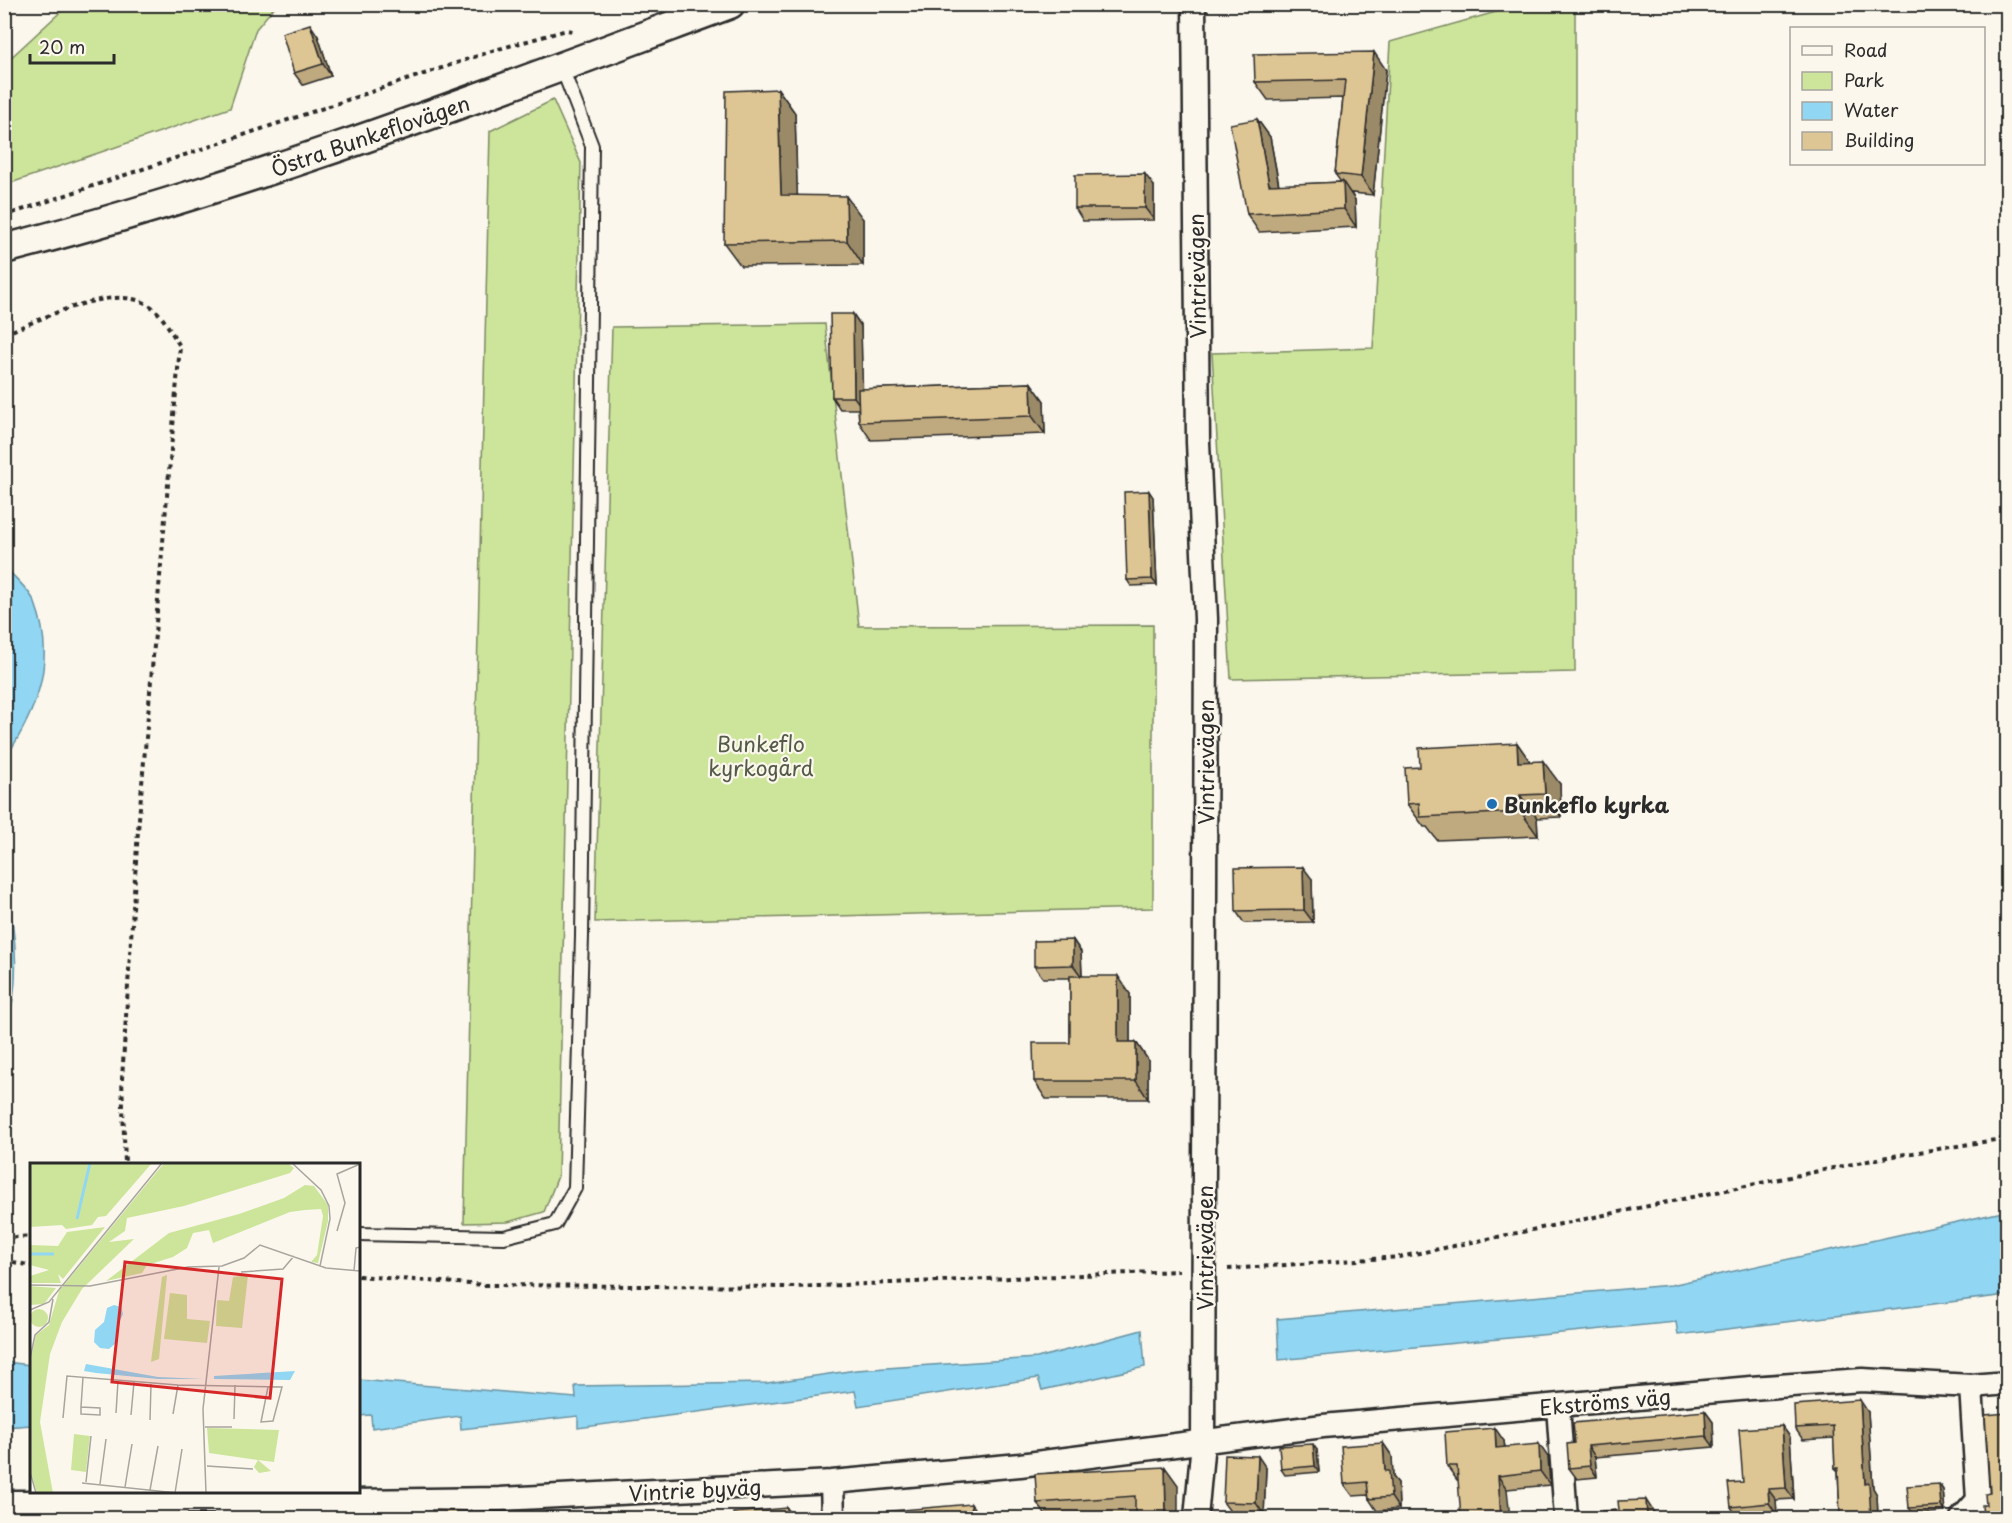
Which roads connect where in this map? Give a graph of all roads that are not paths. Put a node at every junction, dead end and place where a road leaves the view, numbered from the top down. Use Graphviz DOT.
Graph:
graph roads {
  1 [pos="730,4"];
  2 [pos="1194,4"];
  3 [pos="562,68"];
  4 [pos="4,249"];
  5 [pos="360,1234"];
  6 [pos="2007,1383"];
  7 [pos="1971,1386"];
  8 [pos="1558,1406"];
  9 [pos="1203,1442"];
  10 [pos="832,1482"];
  11 [pos="4,1502"];
  12 [pos="498,1509"];
  13 [pos="74,1510"];
  14 [pos="280,1510"];
  15 [pos="833,1518"];
  16 [pos="1196,1518"];
  17 [pos="1566,1518"];
  18 [pos="1962,1518"];
  1 -- 3 [label="street, Östra Bunkeflovägen"];
  2 -- 9 [label="street, Vintrievägen"];
  3 -- 4 [label="street, Östra Bunkeflovägen"];
  3 -- 5 [label="lane"];
  6 -- 7 [label="street, Ekströms väg"];
  7 -- 8 [label="street, Ekströms väg"];
  7 -- 18 [label="street"];
  8 -- 9 [label="street, Ekströms väg"];
  8 -- 17 [label="street"];
  9 -- 10 [label="street, Vintrie byväg"];
  9 -- 16 [label="street, Vintrievägen"];
  10 -- 12 [label="street, Vintrie byväg"];
  10 -- 15 [label="street"];
  11 -- 13 [label="street, Vintrie byväg"];
  12 -- 14 [label="street, Vintrie byväg"];
  13 -- 14 [label="street, Vintrie byväg"];
}
